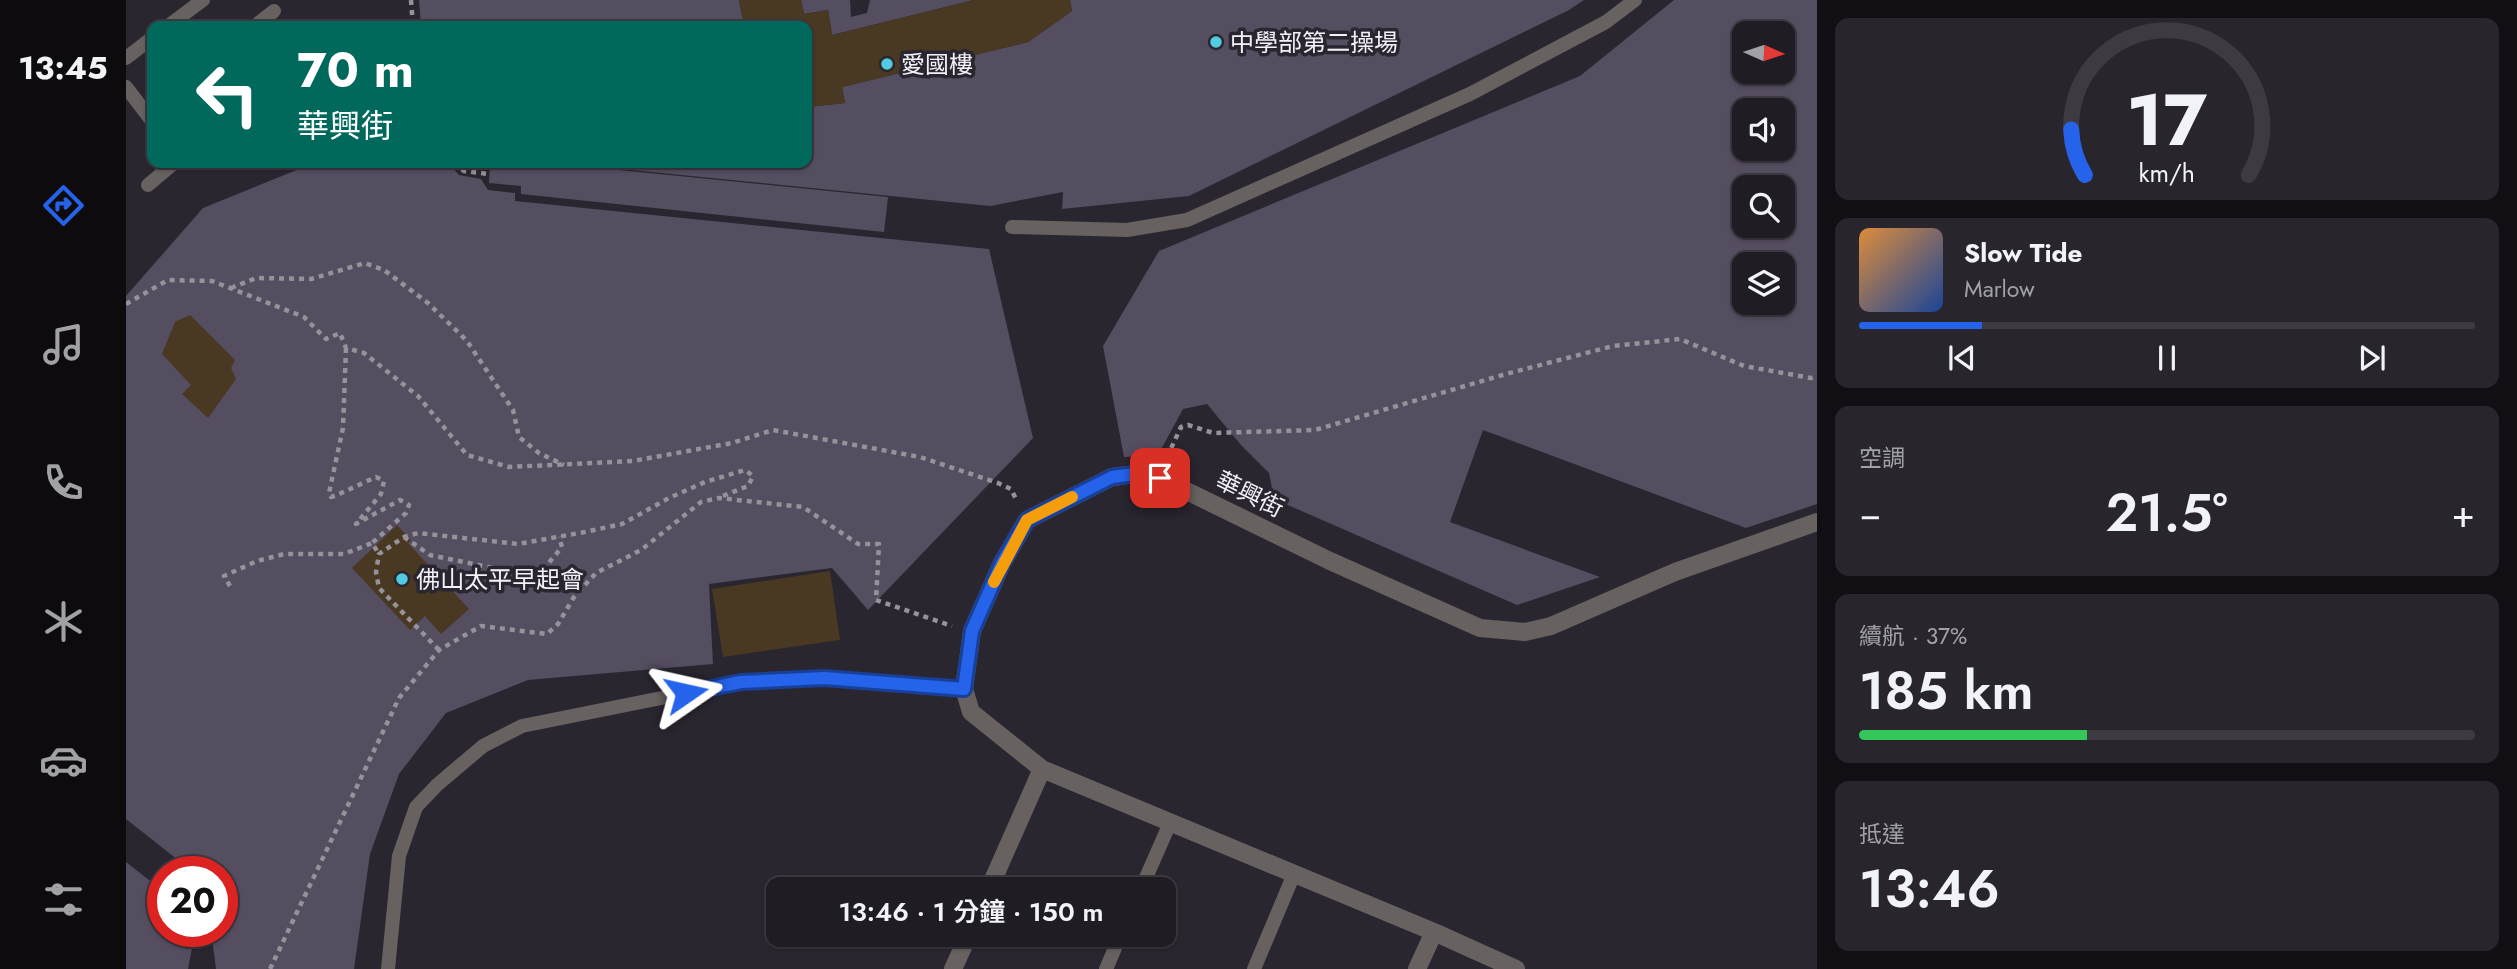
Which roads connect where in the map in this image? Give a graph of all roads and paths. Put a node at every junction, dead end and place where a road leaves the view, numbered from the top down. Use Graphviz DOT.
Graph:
graph roads {
  1 [pos="203,0"];
  2 [pos="411,0"];
  3 [pos="1635,0"];
  4 [pos="274,11"];
  5 [pos="175,21"];
  6 [pos="261,21"];
  7 [pos="413,21"];
  8 [pos="147,42"];
  9 [pos="126,58"];
  10 [pos="126,87"];
  11 [pos="147,110"];
  12 [pos="168,168"];
  13 [pos="460,168"];
  14 [pos="489,174"];
  15 [pos="148,185"];
  16 [pos="1012,227"];
  17 [pos="230,289"];
  18 [pos="126,304"];
  19 [pos="346,348"];
  20 [pos="1817,374"];
  21 [pos="566,466"];
  22 [pos="1160,478"];
  23 [pos="719,498"];
  24 [pos="1027,520"];
  25 [pos="1817,522"];
  26 [pos="404,537"];
  27 [pos="558,537"];
  28 [pos="372,543"];
  29 [pos="379,554"];
  30 [pos="230,586"];
  31 [pos="972,631"];
  32 [pos="439,650"];
  33 [pos="964,689"];
  34 [pos="1041,769"];
  35 [pos="1170,822"];
  36 [pos="1294,874"];
  37 [pos="994,877"];
  38 [pos="1146,877"];
  39 [pos="1434,932"];
  40 [pos="963,947"];
  41 [pos="1115,947"];
  42 [pos="270,969"];
  43 [pos="388,969"];
  44 [pos="953,969"];
  45 [pos="1106,969"];
  46 [pos="1254,969"];
  47 [pos="1417,969"];
  48 [pos="1516,969"];
  1 -- 5 [label="lane"];
  2 -- 7 [label="path"];
  3 -- 16 [label="lane"];
  4 -- 6 [label="lane"];
  8 -- 9 [label="lane"];
  10 -- 11 [label="lane"];
  12 -- 15 [label="lane"];
  13 -- 14 [label="path"];
  17 -- 18 [label="path"];
  17 -- 19 [label="path"];
  17 -- 21 [label="path"];
  19 -- 21 [label="path"];
  19 -- 28 [label="path"];
  20 -- 22 [label="path"];
  21 -- 24 [label="path"];
  22 -- 24 [label="street, 華興街"];
  22 -- 25 [label="street, 華興街"];
  23 -- 27 [label="path"];
  23 -- 31 [label="path"];
  23 -- 32 [label="path"];
  24 -- 31 [label="street"];
  26 -- 27 [label="path"];
  26 -- 27 [label="path"];
  26 -- 29 [label="path"];
  28 -- 29 [label="path"];
  28 -- 30 [label="path"];
  29 -- 32 [label="path"];
  31 -- 33 [label="street"];
  32 -- 42 [label="path"];
  33 -- 34 [label="street"];
  33 -- 43 [label="lane"];
  34 -- 35 [label="street"];
  34 -- 37 [label="street"];
  35 -- 36 [label="street"];
  35 -- 38 [label="lane"];
  36 -- 39 [label="street"];
  36 -- 46 [label="lane"];
  39 -- 47 [label="street"];
  39 -- 48 [label="street"];
  40 -- 44 [label="street"];
  41 -- 45 [label="lane"];
}
